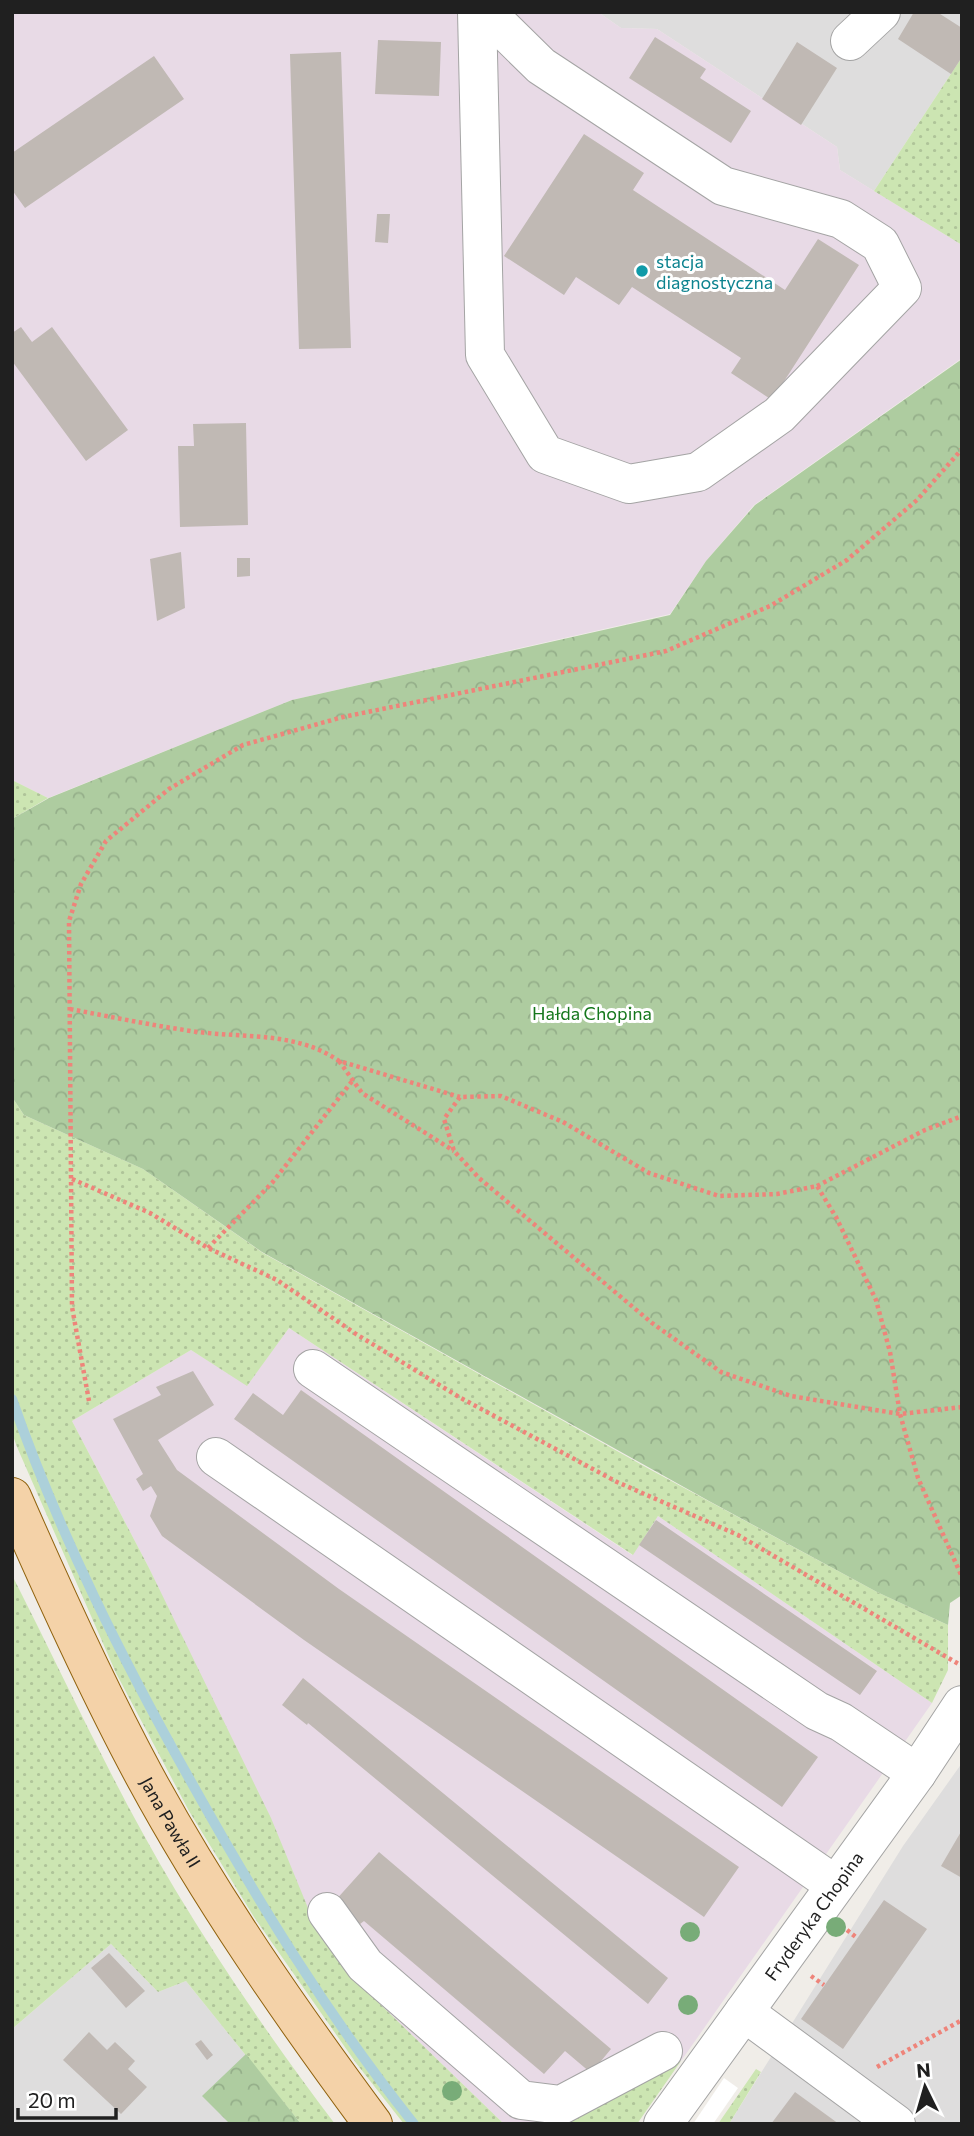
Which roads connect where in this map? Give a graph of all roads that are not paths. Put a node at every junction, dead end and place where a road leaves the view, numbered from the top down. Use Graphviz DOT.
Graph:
graph roads {
  1 [pos="477,12"];
  2 [pos="486,12"];
  3 [pos="881,12"];
  4 [pos="850,41"];
  5 [pos="313,1369"];
  6 [pos="216,1457"];
  7 [pos="12,1497"];
  8 [pos="962,1705"];
  9 [pos="917,1773"];
  10 [pos="834,1884"];
  11 [pos="327,1912"];
  12 [pos="744,2012"];
  13 [pos="663,2051"];
  14 [pos="373,2124"];
  15 [pos="663,2124"];
  16 [pos="896,2124"];
  1 -- 2 [label="street"];
  3 -- 4 [label="street"];
  5 -- 9 [label="street"];
  6 -- 10 [label="street"];
  7 -- 14 [label="main road, Jana Pawła II"];
  8 -- 9 [label="street, Fryderyka Chopina"];
  9 -- 10 [label="street, Fryderyka Chopina"];
  10 -- 12 [label="street, Fryderyka Chopina"];
  11 -- 13 [label="street"];
  12 -- 15 [label="street, Fryderyka Chopina"];
  12 -- 16 [label="street"];
}
